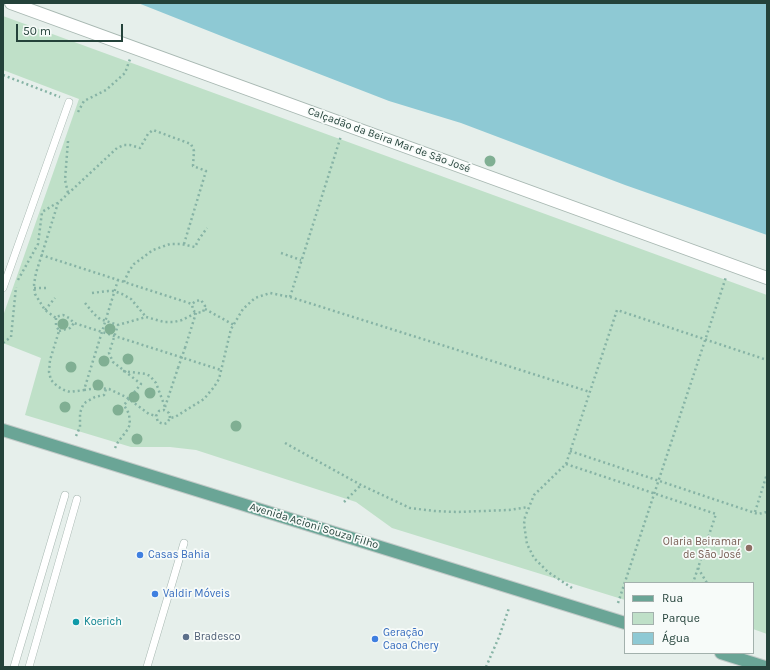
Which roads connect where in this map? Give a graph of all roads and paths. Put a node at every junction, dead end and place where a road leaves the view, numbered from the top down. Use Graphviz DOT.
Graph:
graph roads {
  1 [pos="11,3"];
  2 [pos="134,48"];
  3 [pos="3,75"];
  4 [pos="69,102"];
  5 [pos="76,116"];
  6 [pos="345,123"];
  7 [pos="69,136"];
  8 [pos="68,194"];
  9 [pos="58,203"];
  10 [pos="207,228"];
  11 [pos="184,244"];
  12 [pos="281,253"];
  13 [pos="41,256"];
  14 [pos="301,260"];
  15 [pos="730,265"];
  16 [pos="767,278"];
  17 [pos="118,280"];
  18 [pos="124,282"];
  19 [pos="3,288"];
  20 [pos="34,288"];
  21 [pos="48,288"];
  22 [pos="114,291"];
  23 [pos="92,293"];
  24 [pos="290,297"];
  25 [pos="55,298"];
  26 [pos="85,303"];
  27 [pos="192,304"];
  28 [pos="205,309"];
  29 [pos="45,310"];
  30 [pos="196,313"];
  31 [pos="56,318"];
  32 [pos="146,318"];
  33 [pos="105,321"];
  34 [pos="74,323"];
  35 [pos="118,325"];
  36 [pos="234,325"];
  37 [pos="59,331"];
  38 [pos="102,332"];
  39 [pos="115,336"];
  40 [pos="705,339"];
  41 [pos="3,343"];
  42 [pos="767,360"];
  43 [pos="221,370"];
  44 [pos="123,371"];
  45 [pos="106,389"];
  46 [pos="84,390"];
  47 [pos="590,392"];
  48 [pos="128,399"];
  49 [pos="165,408"];
  50 [pos="156,416"];
  51 [pos="170,418"];
  52 [pos="3,430"];
  53 [pos="76,436"];
  54 [pos="285,443"];
  55 [pos="115,448"];
  56 [pos="570,451"];
  57 [pos="566,464"];
  58 [pos="767,474"];
  59 [pos="659,481"];
  60 [pos="361,485"];
  61 [pos="655,493"];
  62 [pos="65,495"];
  63 [pos="77,500"];
  64 [pos="344,502"];
  65 [pos="528,507"];
  66 [pos="755,512"];
  67 [pos="767,512"];
  68 [pos="184,543"];
  69 [pos="698,568"];
  70 [pos="625,582"];
  71 [pos="693,582"];
  72 [pos="706,582"];
  73 [pos="624,585"];
  74 [pos="572,588"];
  75 [pos="618,603"];
  76 [pos="509,608"];
  77 [pos="624,623"];
  78 [pos="723,654"];
  79 [pos="14,667"];
  80 [pos="30,667"];
  81 [pos="147,667"];
  82 [pos="486,667"];
  83 [pos="765,667"];
  1 -- 2 [label="street, Calçadão da Beira Mar de São José"];
  2 -- 5 [label="path"];
  2 -- 6 [label="street, Calçadão da Beira Mar de São José"];
  3 -- 4 [label="path"];
  4 -- 19 [label="lane"];
  6 -- 14 [label="path"];
  6 -- 15 [label="street, Calçadão da Beira Mar de São José"];
  7 -- 8 [label="path"];
  8 -- 9 [label="path"];
  8 -- 11 [label="path"];
  9 -- 13 [label="path"];
  9 -- 41 [label="path"];
  10 -- 11 [label="path"];
  11 -- 18 [label="path"];
  12 -- 14 [label="path"];
  13 -- 17 [label="path"];
  13 -- 20 [label="path"];
  14 -- 24 [label="path"];
  15 -- 16 [label="street, Calçadão da Beira Mar de São José"];
  15 -- 40 [label="path"];
  17 -- 18 [label="path"];
  17 -- 22 [label="path"];
  18 -- 27 [label="path"];
  20 -- 21 [label="path"];
  20 -- 29 [label="path"];
  22 -- 23 [label="path"];
  22 -- 32 [label="path"];
  22 -- 33 [label="path"];
  24 -- 36 [label="path"];
  24 -- 47 [label="path"];
  25 -- 29 [label="path"];
  26 -- 33 [label="path"];
  27 -- 28 [label="path"];
  27 -- 30 [label="path"];
  28 -- 30 [label="path"];
  28 -- 36 [label="path"];
  29 -- 31 [label="path"];
  30 -- 32 [label="path"];
  30 -- 49 [label="path, bridge"];
  31 -- 34 [label="path"];
  31 -- 37 [label="path"];
  32 -- 35 [label="path"];
  33 -- 35 [label="path"];
  33 -- 38 [label="path"];
  34 -- 37 [label="path"];
  34 -- 38 [label="path"];
  35 -- 39 [label="path"];
  36 -- 43 [label="path"];
  37 -- 46 [label="path"];
  38 -- 39 [label="path"];
  38 -- 46 [label="path"];
  39 -- 43 [label="path"];
  39 -- 44 [label="path"];
  40 -- 42 [label="path"];
  40 -- 47 [label="path"];
  40 -- 59 [label="path"];
  43 -- 51 [label="path"];
  44 -- 48 [label="path"];
  44 -- 49 [label="path"];
  45 -- 46 [label="path"];
  45 -- 48 [label="path"];
  45 -- 53 [label="path"];
  47 -- 56 [label="path"];
  48 -- 50 [label="path"];
  48 -- 55 [label="path"];
  49 -- 50 [label="path"];
  49 -- 51 [label="path"];
  50 -- 51 [label="path"];
  52 -- 77 [label="main road, Avenida Acioni Souza Filho"];
  54 -- 60 [label="path"];
  56 -- 57 [label="path"];
  56 -- 59 [label="path"];
  57 -- 61 [label="path"];
  57 -- 65 [label="path"];
  58 -- 66 [label="path"];
  59 -- 61 [label="path"];
  59 -- 66 [label="path"];
  60 -- 64 [label="path"];
  60 -- 65 [label="path"];
  61 -- 69 [label="path"];
  61 -- 70 [label="path"];
  62 -- 79 [label="lane"];
  63 -- 80 [label="lane"];
  65 -- 74 [label="path"];
  66 -- 67 [label="path"];
  68 -- 81 [label="lane"];
  69 -- 71 [label="path"];
  69 -- 72 [label="path"];
  73 -- 75 [label="path"];
  76 -- 82 [label="path"];
  78 -- 83 [label="main road"];
}
